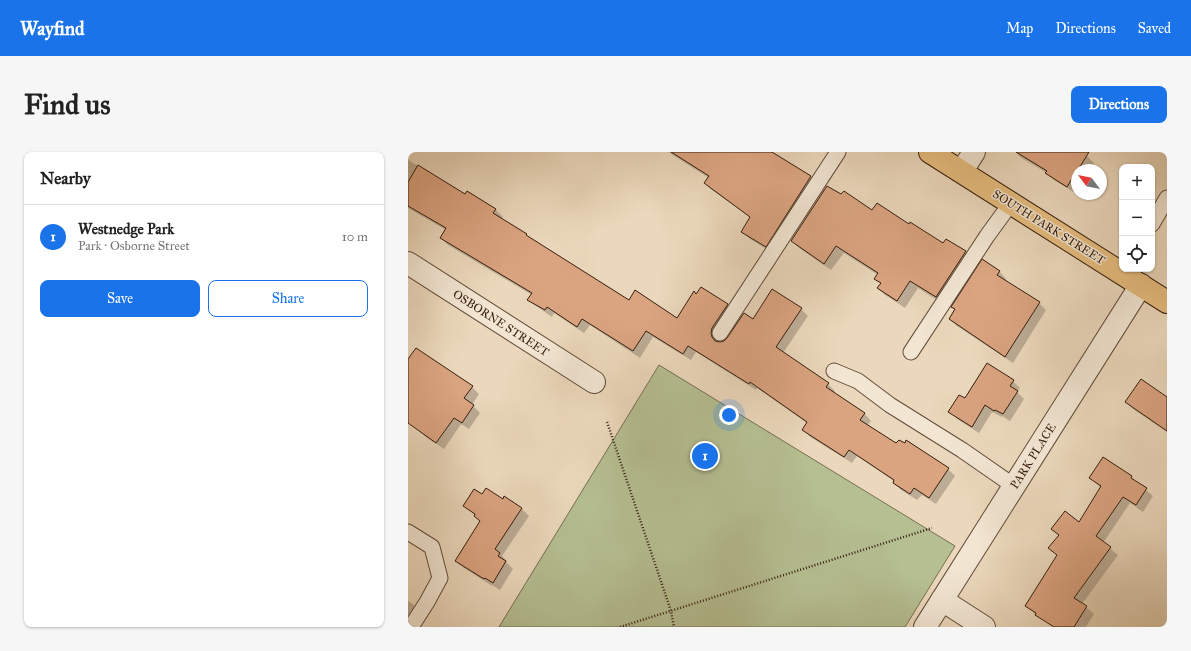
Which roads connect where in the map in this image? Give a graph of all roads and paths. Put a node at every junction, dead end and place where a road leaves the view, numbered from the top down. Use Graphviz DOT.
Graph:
graph roads {
  1 [pos="838,152"];
  2 [pos="930,152"];
  3 [pos="974,152"];
  4 [pos="962,171"];
  5 [pos="1167,198"];
  6 [pos="1011,203"];
  7 [pos="1155,219"];
  8 [pos="408,263"];
  9 [pos="1119,269"];
  10 [pos="1124,272"];
  11 [pos="1141,285"];
  12 [pos="1167,302"];
  13 [pos="720,333"];
  14 [pos="911,352"];
  15 [pos="834,371"];
  16 [pos="594,382"];
  17 [pos="606,422"];
  18 [pos="1014,486"];
  19 [pos="932,528"];
  20 [pos="408,532"];
  21 [pos="942,600"];
  22 [pos="671,611"];
  23 [pos="411,627"];
  24 [pos="620,627"];
  25 [pos="674,627"];
  26 [pos="925,627"];
  27 [pos="984,627"];
  1 -- 13 [label="lane"];
  2 -- 4 [label="main road, SOUTH PARK STREET"];
  3 -- 4 [label="street"];
  4 -- 6 [label="main road, SOUTH PARK STREET"];
  5 -- 7 [label="lane"];
  6 -- 9 [label="main road, SOUTH PARK STREET"];
  6 -- 14 [label="lane"];
  8 -- 16 [label="street, OSBORNE STREET"];
  10 -- 11 [label="main road, SOUTH PARK STREET"];
  11 -- 12 [label="main road, SOUTH PARK STREET"];
  11 -- 18 [label="street, PARK PLACE"];
  15 -- 18 [label="lane"];
  17 -- 22 [label="path"];
  18 -- 21 [label="street, PARK PLACE"];
  19 -- 22 [label="path"];
  20 -- 23 [label="lane"];
  21 -- 26 [label="street, PARK PLACE"];
  21 -- 27 [label="street"];
  22 -- 24 [label="path"];
  22 -- 25 [label="path"];
}
